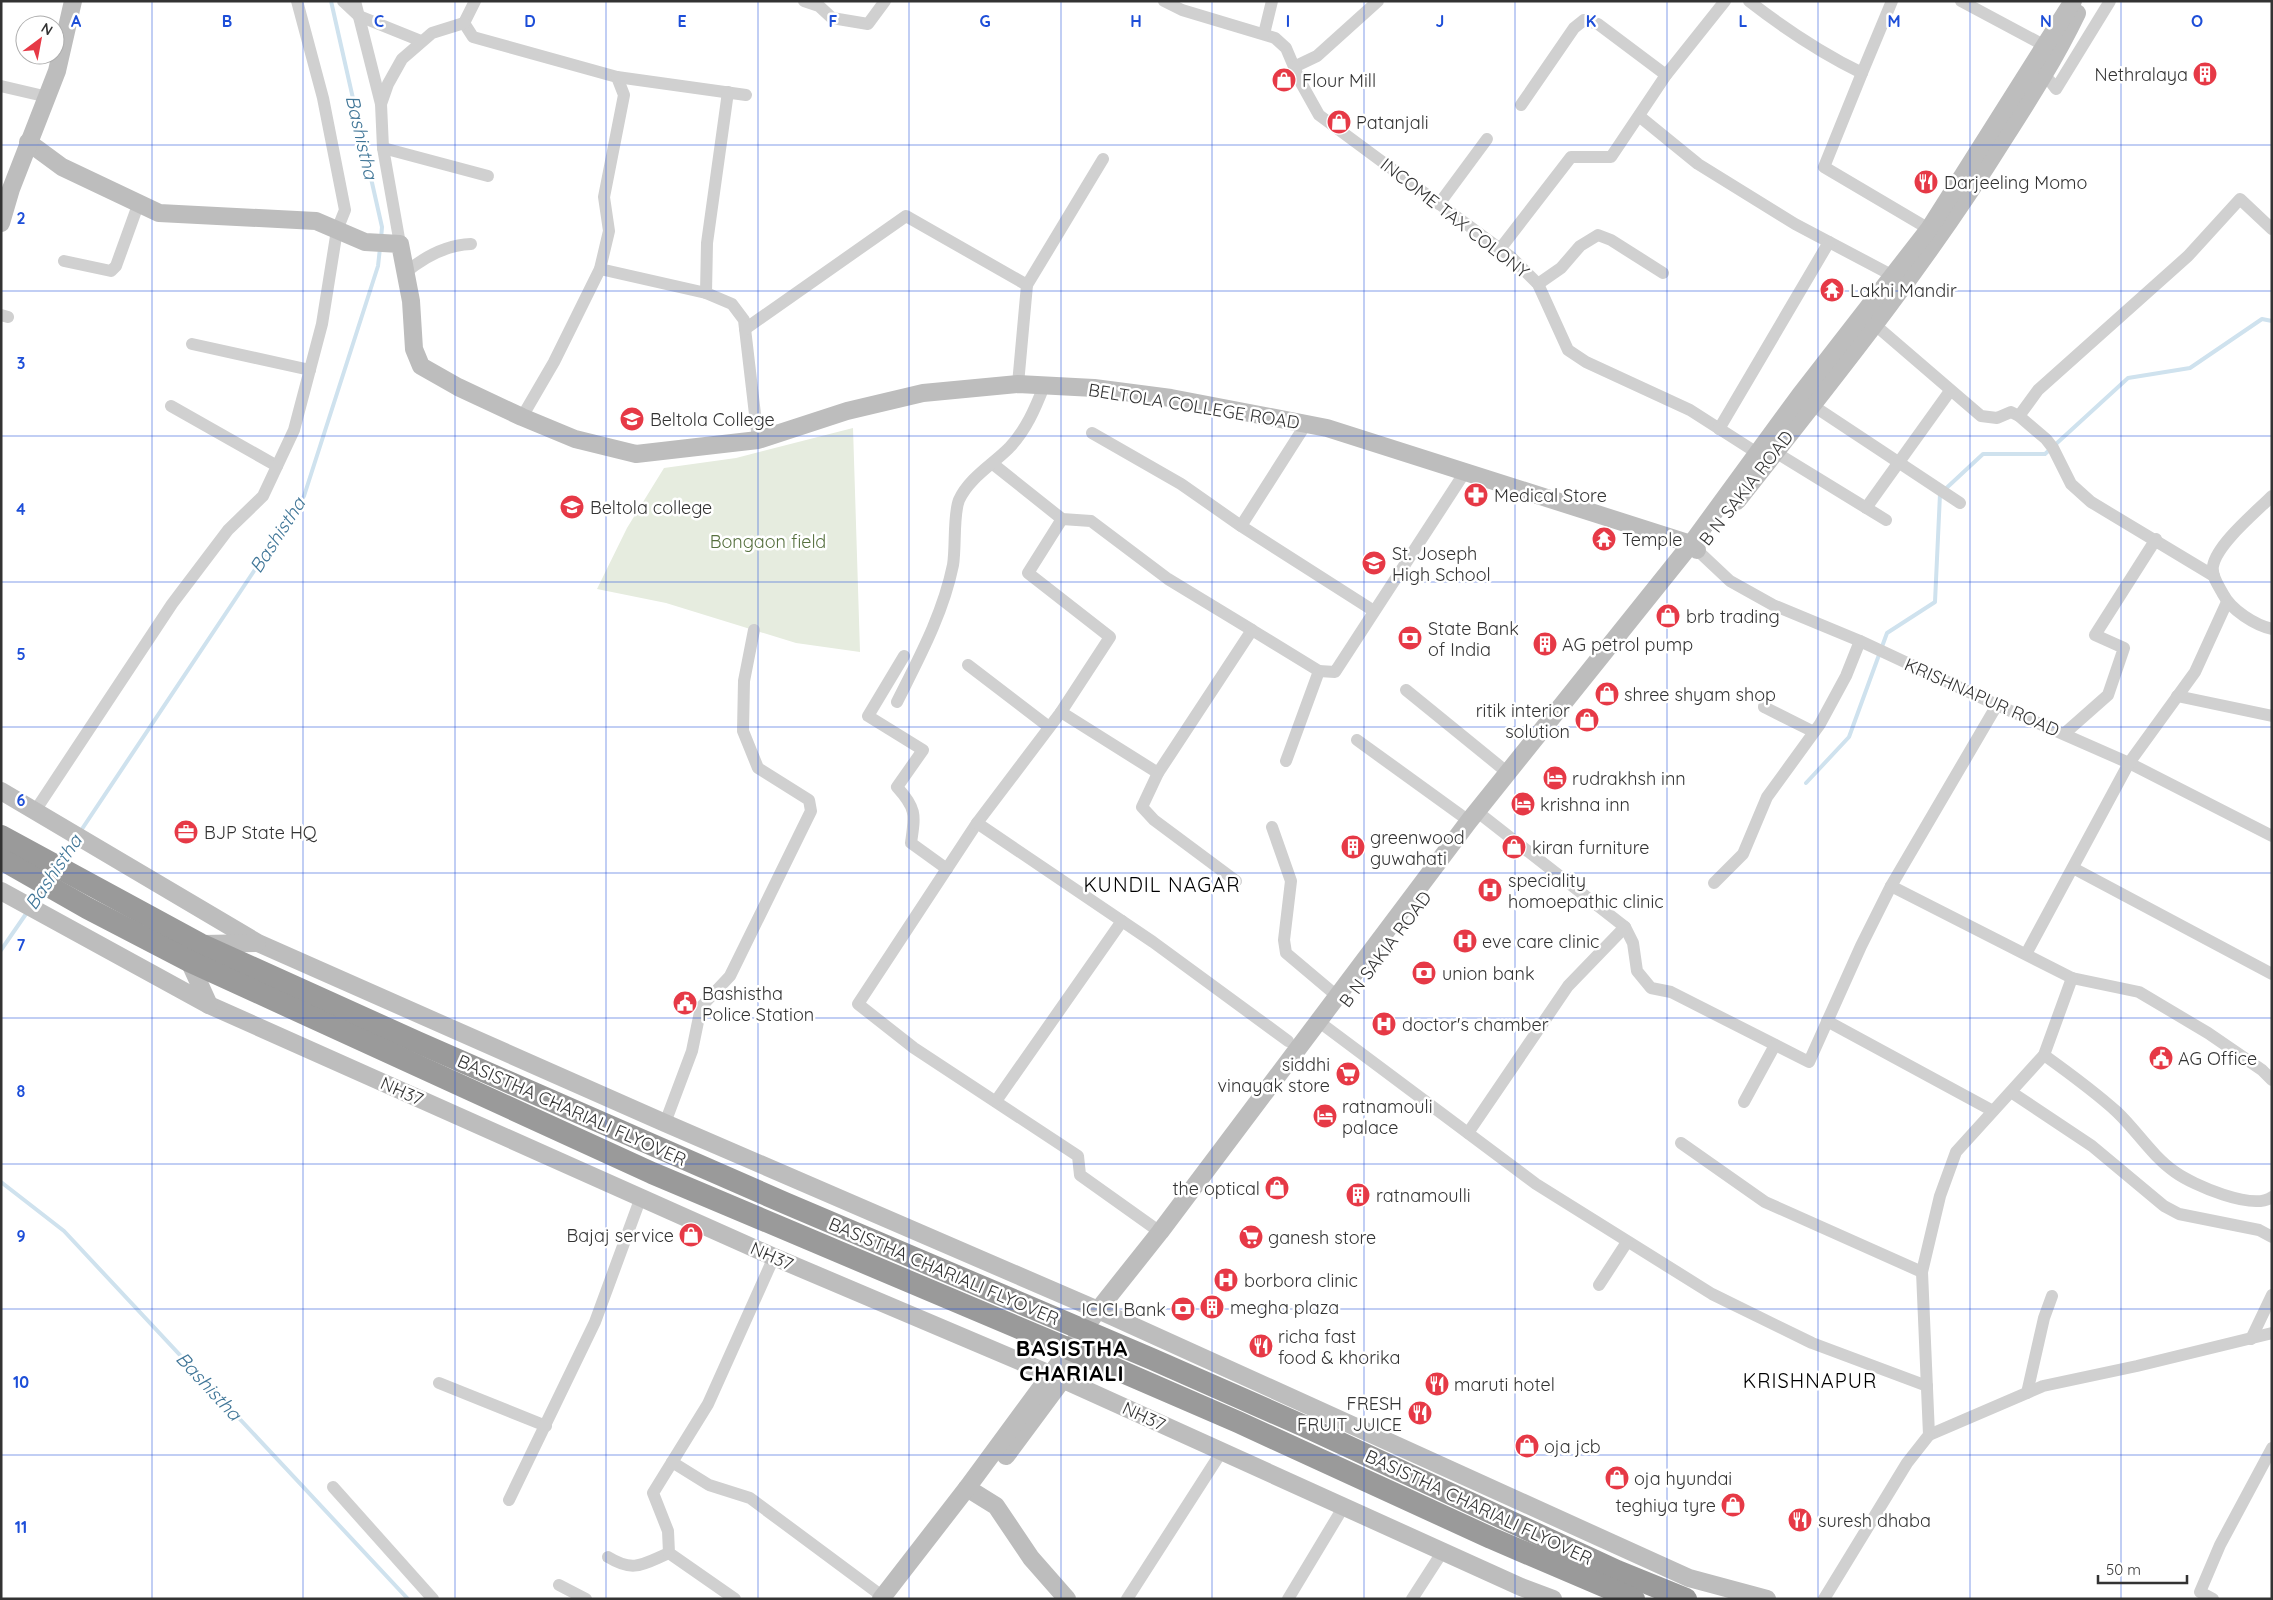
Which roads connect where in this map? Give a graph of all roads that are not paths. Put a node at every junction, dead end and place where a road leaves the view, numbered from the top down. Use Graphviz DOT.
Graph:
graph roads {
  1 [pos="73,1"];
  2 [pos="297,1"];
  3 [pos="343,1"];
  4 [pos="355,1"];
  5 [pos="475,1"];
  6 [pos="804,1"];
  7 [pos="885,1"];
  8 [pos="1164,1"];
  9 [pos="1272,1"];
  10 [pos="1378,1"];
  11 [pos="1725,1"];
  12 [pos="1749,1"];
  13 [pos="1892,1"];
  14 [pos="1961,1"];
  15 [pos="2073,1"];
  16 [pos="2083,1"];
  17 [pos="2102,1"];
  18 [pos="2110,1"];
  19 [pos="359,16"];
  20 [pos="464,23"];
  21 [pos="1264,34"];
  22 [pos="421,41"];
  23 [pos="2051,49"];
  24 [pos="1294,67"];
  25 [pos="1862,73"];
  26 [pos="2045,74"];
  27 [pos="1666,75"];
  28 [pos="617,78"];
  29 [pos="1,86"];
  30 [pos="728,92"];
  31 [pos="746,95"];
  32 [pos="48,97"];
  33 [pos="381,104"];
  34 [pos="1521,104"];
  35 [pos="1639,116"];
  36 [pos="1487,140"];
  37 [pos="28,142"];
  38 [pos="383,148"];
  39 [pos="1103,160"];
  40 [pos="488,176"];
  41 [pos="1439,204"];
  42 [pos="138,205"];
  43 [pos="1,223"];
  44 [pos="1929,229"];
  45 [pos="2272,229"];
  46 [pos="337,230"];
  47 [pos="1829,242"];
  48 [pos="394,244"];
  49 [pos="471,244"];
  50 [pos="1500,250"];
  51 [pos="64,261"];
  52 [pos="600,269"];
  53 [pos="405,273"];
  54 [pos="1663,273"];
  55 [pos="1899,279"];
  56 [pos="1538,284"];
  57 [pos="1027,285"];
  58 [pos="706,294"];
  59 [pos="1874,324"];
  60 [pos="745,329"];
  61 [pos="192,344"];
  62 [pos="310,370"];
  63 [pos="1018,384"];
  64 [pos="1044,386"];
  65 [pos="1950,391"];
  66 [pos="1812,405"];
  67 [pos="171,406"];
  68 [pos="2019,416"];
  69 [pos="522,417"];
  70 [pos="1306,424"];
  71 [pos="1718,428"];
  72 [pos="1092,433"];
  73 [pos="758,440"];
  74 [pos="1767,455"];
  75 [pos="1899,463"];
  76 [pos="993,464"];
  77 [pos="277,466"];
  78 [pos="1465,472"];
  79 [pos="2272,496"];
  80 [pos="1960,503"];
  81 [pos="1866,508"];
  82 [pos="1062,519"];
  83 [pos="1886,520"];
  84 [pos="1241,526"];
  85 [pos="2156,539"];
  86 [pos="1694,547"];
  87 [pos="2214,576"];
  88 [pos="2227,602"];
  89 [pos="1374,612"];
  90 [pos="2270,625"];
  91 [pos="754,630"];
  92 [pos="1252,630"];
  93 [pos="1860,642"];
  94 [pos="904,656"];
  95 [pos="968,665"];
  96 [pos="1319,671"];
  97 [pos="1406,690"];
  98 [pos="2177,696"];
  99 [pos="897,702"];
  100 [pos="1997,705"];
  101 [pos="1764,707"];
  102 [pos="1061,712"];
  103 [pos="2272,716"];
  104 [pos="1049,727"];
  105 [pos="1814,732"];
  106 [pos="2065,733"];
  107 [pos="1358,740"];
  108 [pos="1286,761"];
  109 [pos="2129,763"];
  110 [pos="1158,773"];
  111 [pos="1508,773"];
  112 [pos="1,791"];
  113 [pos="42,816"];
  114 [pos="1477,819"];
  115 [pos="977,823"];
  116 [pos="1272,828"];
  117 [pos="1,836"];
  118 [pos="2272,836"];
  119 [pos="14,858"];
  120 [pos="2072,868"];
  121 [pos="947,869"];
  122 [pos="1236,881"];
  123 [pos="1714,883"];
  124 [pos="1891,886"];
  125 [pos="2,892"];
  126 [pos="1122,921"];
  127 [pos="1624,927"];
  128 [pos="258,943"];
  129 [pos="195,953"];
  130 [pos="2026,954"];
  131 [pos="2272,974"];
  132 [pos="2072,978"];
  133 [pos="1337,996"];
  134 [pos="298,999"];
  135 [pos="209,1005"];
  136 [pos="1827,1021"];
  137 [pos="1326,1028"];
  138 [pos="1288,1041"];
  139 [pos="1776,1045"];
  140 [pos="2044,1054"];
  141 [pos="2272,1080"];
  142 [pos="2011,1092"];
  143 [pos="996,1101"];
  144 [pos="1744,1102"];
  145 [pos="1993,1111"];
  146 [pos="664,1122"];
  147 [pos="1468,1133"];
  148 [pos="1681,1143"];
  149 [pos="641,1197"];
  150 [pos="2272,1197"];
  151 [pos="1160,1232"];
  152 [pos="2272,1237"];
  153 [pos="1627,1242"];
  154 [pos="774,1257"];
  155 [pos="1922,1272"];
  156 [pos="1599,1285"];
  157 [pos="2272,1295"];
  158 [pos="2052,1296"];
  159 [pos="1104,1312"];
  160 [pos="2272,1333"];
  161 [pos="2251,1339"];
  162 [pos="1057,1377"];
  163 [pos="439,1383"];
  164 [pos="1927,1386"];
  165 [pos="2027,1393"];
  166 [pos="546,1426"];
  167 [pos="1929,1436"];
  168 [pos="2272,1448"];
  169 [pos="1222,1451"];
  170 [pos="672,1462"];
  171 [pos="333,1488"];
  172 [pos="972,1491"];
  173 [pos="509,1500"];
  174 [pos="1344,1506"];
  175 [pos="1442,1551"];
  176 [pos="670,1553"];
  177 [pos="608,1557"];
  178 [pos="559,1585"];
  179 [pos="1519,1593"];
  180 [pos="885,1598"];
  181 [pos="1064,1598"];
  182 [pos="433,1599"];
  183 [pos="586,1599"];
  184 [pos="735,1599"];
  185 [pos="1127,1599"];
  186 [pos="1288,1599"];
  187 [pos="1412,1599"];
  188 [pos="1553,1599"];
  189 [pos="1634,1599"];
  190 [pos="1686,1599"];
  191 [pos="1767,1599"];
  192 [pos="1824,1599"];
  193 [pos="2213,1599"];
  1 -- 32 [label="street"];
  2 -- 46 [label="street"];
  3 -- 19 [label="street"];
  4 -- 19 [label="street"];
  5 -- 20 [label="street"];
  6 -- 7 [label="street"];
  8 -- 21 [label="street, INCOME TAX COLONY"];
  9 -- 21 [label="street"];
  10 -- 24 [label="street"];
  11 -- 27 [label="street"];
  12 -- 25 [label="street"];
  13 -- 25 [label="street"];
  14 -- 23 [label="street"];
  15 -- 23 [label="street, B N SAKIA ROAD"];
  16 -- 23 [label="street, B N SAKIA ROAD"];
  17 -- 26 [label="street"];
  18 -- 26 [label="street"];
  19 -- 22 [label="street"];
  19 -- 33 [label="street"];
  20 -- 22 [label="street"];
  20 -- 28 [label="street"];
  21 -- 24 [label="street, INCOME TAX COLONY"];
  22 -- 33 [label="street"];
  23 -- 26 [label="street, B N SAKIA ROAD"];
  23 -- 44 [label="street, B N SAKIA ROAD"];
  24 -- 41 [label="street, INCOME TAX COLONY"];
  25 -- 44 [label="street"];
  26 -- 55 [label="street, B N SAKIA ROAD"];
  27 -- 34 [label="street"];
  27 -- 35 [label="street"];
  28 -- 30 [label="street"];
  28 -- 52 [label="street"];
  29 -- 32 [label="street"];
  30 -- 31 [label="street"];
  30 -- 58 [label="street"];
  32 -- 37 [label="street"];
  33 -- 38 [label="street"];
  35 -- 47 [label="street"];
  35 -- 50 [label="street"];
  36 -- 41 [label="street"];
  37 -- 42 [label="street"];
  37 -- 43 [label="street"];
  38 -- 40 [label="street"];
  38 -- 48 [label="street"];
  39 -- 57 [label="street"];
  41 -- 50 [label="street, INCOME TAX COLONY"];
  42 -- 46 [label="street"];
  42 -- 51 [label="street"];
  44 -- 55 [label="street, B N SAKIA ROAD"];
  45 -- 68 [label="street"];
  46 -- 48 [label="street"];
  46 -- 62 [label="street"];
  47 -- 55 [label="street"];
  47 -- 71 [label="street"];
  48 -- 53 [label="street, BELTOLA COLLEGE ROAD"];
  49 -- 53 [label="street"];
  50 -- 56 [label="street, INCOME TAX COLONY"];
  52 -- 58 [label="street"];
  52 -- 69 [label="street"];
  53 -- 69 [label="street, BELTOLA COLLEGE ROAD"];
  54 -- 56 [label="street"];
  55 -- 59 [label="street, B N SAKIA ROAD"];
  55 -- 74 [label="street, B N SAKIA ROAD"];
  56 -- 71 [label="street, INCOME TAX COLONY"];
  57 -- 60 [label="street"];
  57 -- 63 [label="street"];
  58 -- 60 [label="street"];
  59 -- 65 [label="street"];
  59 -- 66 [label="street, B N SAKIA ROAD"];
  60 -- 73 [label="street"];
  61 -- 62 [label="street"];
  62 -- 77 [label="street"];
  63 -- 64 [label="street, BELTOLA COLLEGE ROAD"];
  63 -- 73 [label="street, BELTOLA COLLEGE ROAD"];
  64 -- 70 [label="street, BELTOLA COLLEGE ROAD"];
  64 -- 76 [label="street"];
  65 -- 68 [label="street"];
  65 -- 75 [label="street"];
  66 -- 74 [label="street, B N SAKIA ROAD"];
  66 -- 75 [label="street"];
  67 -- 77 [label="street"];
  68 -- 85 [label="street"];
  69 -- 73 [label="street, BELTOLA COLLEGE ROAD"];
  70 -- 78 [label="street, BELTOLA COLLEGE ROAD"];
  70 -- 84 [label="street"];
  71 -- 74 [label="street, INCOME TAX COLONY"];
  72 -- 84 [label="street"];
  74 -- 81 [label="street, INCOME TAX COLONY"];
  74 -- 86 [label="street, B N SAKIA ROAD"];
  75 -- 80 [label="street"];
  75 -- 81 [label="street"];
  76 -- 82 [label="street"];
  76 -- 99 [label="street"];
  77 -- 113 [label="street"];
  78 -- 86 [label="street, BELTOLA COLLEGE ROAD"];
  78 -- 89 [label="street"];
  79 -- 87 [label="street"];
  81 -- 83 [label="street, INCOME TAX COLONY"];
  82 -- 92 [label="street"];
  82 -- 102 [label="street"];
  84 -- 89 [label="street"];
  85 -- 87 [label="street"];
  85 -- 106 [label="street"];
  86 -- 93 [label="street, KRISHNAPUR ROAD"];
  86 -- 111 [label="street, B N SAKIA ROAD"];
  86 -- 114 [label="street, B N SAKIA ROAD"];
  87 -- 88 [label="street"];
  88 -- 90 [label="street"];
  88 -- 98 [label="street"];
  89 -- 96 [label="street"];
  91 -- 146 [label="street"];
  92 -- 96 [label="street"];
  92 -- 110 [label="street"];
  93 -- 100 [label="street, KRISHNAPUR ROAD"];
  93 -- 105 [label="street"];
  94 -- 121 [label="street"];
  95 -- 104 [label="street"];
  96 -- 108 [label="street"];
  97 -- 111 [label="street"];
  98 -- 103 [label="street"];
  98 -- 109 [label="street"];
  100 -- 106 [label="street, KRISHNAPUR ROAD"];
  100 -- 124 [label="street"];
  101 -- 105 [label="street"];
  102 -- 104 [label="street"];
  102 -- 110 [label="street"];
  104 -- 115 [label="street"];
  105 -- 123 [label="street"];
  106 -- 109 [label="street, KRISHNAPUR ROAD"];
  107 -- 114 [label="street"];
  109 -- 118 [label="street, KRISHNAPUR ROAD"];
  109 -- 120 [label="street"];
  110 -- 122 [label="street"];
  111 -- 114 [label="street, B N SAKIA ROAD"];
  112 -- 113 [label="street"];
  113 -- 128 [label="street"];
  114 -- 127 [label="street"];
  114 -- 133 [label="street, B N SAKIA ROAD"];
  114 -- 137 [label="street, B N SAKIA ROAD"];
  115 -- 121 [label="street"];
  115 -- 126 [label="street"];
  116 -- 133 [label="street"];
  117 -- 119 [label="highway"];
  119 -- 129 [label="highway"];
  119 -- 129 [label="highway"];
  120 -- 130 [label="street"];
  120 -- 131 [label="street"];
  121 -- 143 [label="street"];
  124 -- 130 [label="street"];
  124 -- 136 [label="street"];
  125 -- 135 [label="street, NH37"];
  126 -- 138 [label="street"];
  126 -- 143 [label="street"];
  127 -- 139 [label="street"];
  127 -- 147 [label="street"];
  128 -- 129 [label="street"];
  128 -- 146 [label="street"];
  129 -- 134 [label="highway, BASISTHA CHARIALI FLYOVER"];
  129 -- 135 [label="street"];
  130 -- 132 [label="street"];
  132 -- 140 [label="street"];
  132 -- 141 [label="street"];
  133 -- 151 [label="street, B N SAKIA ROAD"];
  134 -- 189 [label="highway, BASISTHA CHARIALI FLYOVER"];
  134 -- 190 [label="highway, BASISTHA CHARIALI FLYOVER"];
  135 -- 149 [label="street, NH37"];
  136 -- 139 [label="street"];
  136 -- 145 [label="street"];
  137 -- 147 [label="street"];
  137 -- 159 [label="street, B N SAKIA ROAD"];
  139 -- 144 [label="street"];
  140 -- 142 [label="street"];
  140 -- 150 [label="street"];
  142 -- 145 [label="street"];
  142 -- 152 [label="street"];
  143 -- 151 [label="street"];
  145 -- 155 [label="street"];
  146 -- 159 [label="street"];
  147 -- 153 [label="street"];
  148 -- 155 [label="street"];
  149 -- 154 [label="street, NH37"];
  149 -- 166 [label="street"];
  151 -- 159 [label="street, B N SAKIA ROAD"];
  153 -- 156 [label="street"];
  153 -- 164 [label="street"];
  154 -- 162 [label="street, NH37"];
  154 -- 170 [label="street"];
  155 -- 164 [label="street"];
  157 -- 161 [label="street"];
  158 -- 165 [label="street"];
  159 -- 162 [label="street"];
  159 -- 191 [label="street"];
  160 -- 161 [label="street"];
  161 -- 165 [label="street"];
  162 -- 169 [label="street, NH37"];
  162 -- 172 [label="street"];
  163 -- 166 [label="street"];
  164 -- 167 [label="street"];
  165 -- 167 [label="street"];
  166 -- 173 [label="street"];
  167 -- 192 [label="street"];
  168 -- 193 [label="street"];
  169 -- 174 [label="street, NH37"];
  169 -- 185 [label="street"];
  170 -- 176 [label="street"];
  170 -- 180 [label="street"];
  171 -- 182 [label="street"];
  172 -- 180 [label="street"];
  172 -- 181 [label="street"];
  174 -- 175 [label="street, NH37"];
  174 -- 186 [label="street"];
  175 -- 179 [label="street, NH37"];
  175 -- 187 [label="street"];
  176 -- 177 [label="street"];
  176 -- 184 [label="street"];
  178 -- 183 [label="street"];
  179 -- 188 [label="street, NH37"];
}
